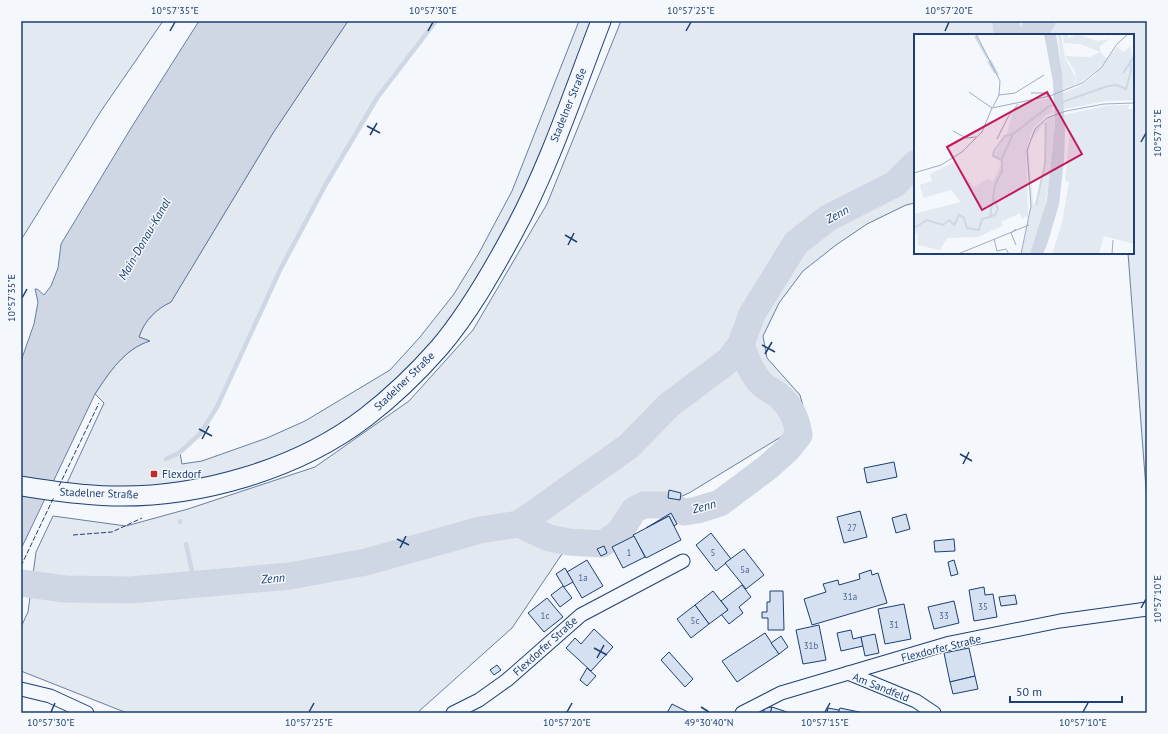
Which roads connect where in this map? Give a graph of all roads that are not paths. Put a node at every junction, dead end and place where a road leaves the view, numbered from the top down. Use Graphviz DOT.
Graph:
graph roads {
  1 [pos="601,21"];
  2 [pos="21,486"];
  3 [pos="683,561"];
  4 [pos="1147,609"];
  5 [pos="848,673"];
  6 [pos="21,689"];
  7 [pos="87,713"];
  8 [pos="453,713"];
  9 [pos="742,713"];
  10 [pos="934,713"];
  1 -- 2 [label="main road, Stadelner Straße"];
  3 -- 8 [label="street, Flexdorfer Straße"];
  4 -- 5 [label="street, Flexdorfer Straße"];
  5 -- 9 [label="street, Flexdorfer Straße"];
  5 -- 10 [label="street, Am Sandfeld"];
  6 -- 7 [label="street"];
}
